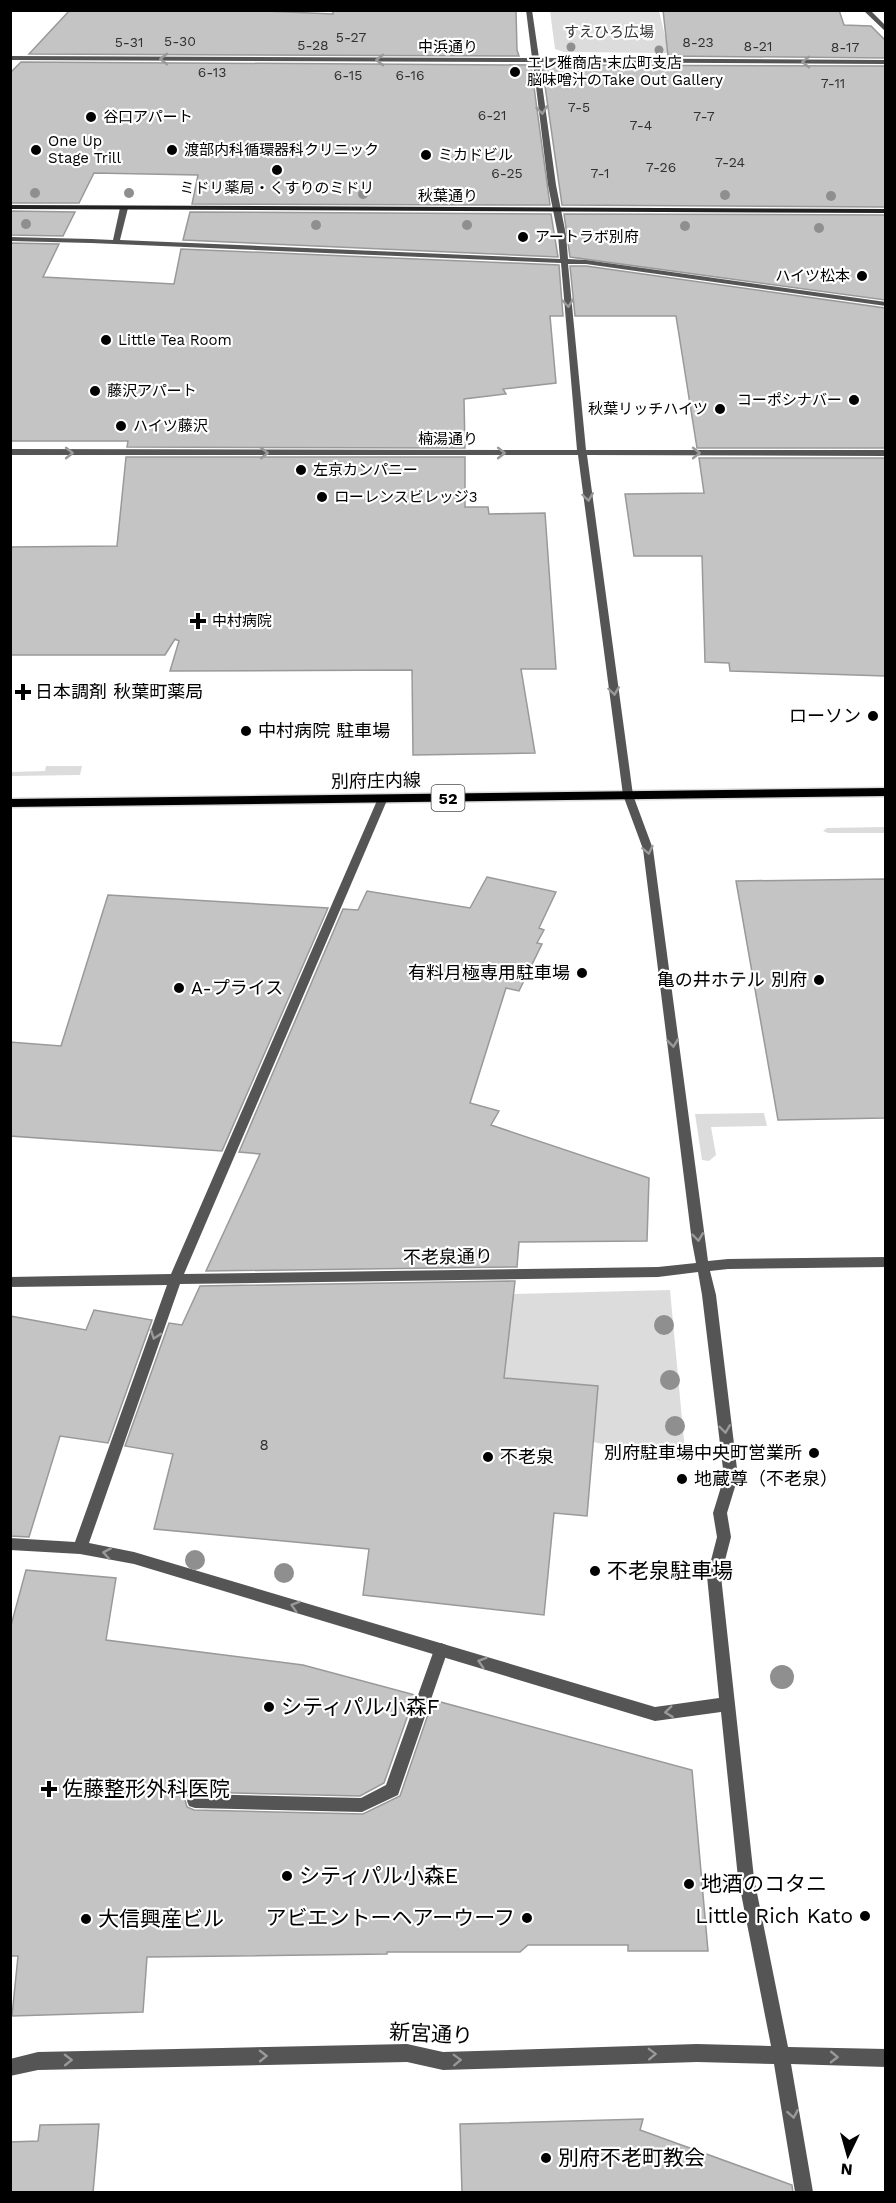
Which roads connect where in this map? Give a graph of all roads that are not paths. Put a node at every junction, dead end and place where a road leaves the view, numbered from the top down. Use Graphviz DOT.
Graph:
graph roads {
  1 [pos="529,10"];
  2 [pos="866,10"];
  3 [pos="885,30"];
  4 [pos="10,58"];
  5 [pos="536,61"];
  6 [pos="885,62"];
  7 [pos="10,207"];
  8 [pos="124,208"];
  9 [pos="556,210"];
  10 [pos="885,211"];
  11 [pos="10,239"];
  12 [pos="116,242"];
  13 [pos="564,261"];
  14 [pos="885,304"];
  15 [pos="10,452"];
  16 [pos="582,453"];
  17 [pos="885,453"];
  18 [pos="885,792"];
  19 [pos="628,795"];
  20 [pos="384,798"];
  21 [pos="10,803"];
  22 [pos="885,1262"];
  23 [pos="704,1267"];
  24 [pos="175,1280"];
  25 [pos="10,1282"];
  26 [pos="10,1544"];
  27 [pos="80,1548"];
  28 [pos="441,1650"];
  29 [pos="727,1704"];
  30 [pos="195,1802"];
  31 [pos="782,2056"];
  32 [pos="885,2058"];
  33 [pos="10,2068"];
  34 [pos="804,2193"];
  1 -- 5 [label="street"];
  2 -- 3 [label="street"];
  5 -- 4 [label="street, 中浜通り, one-way"];
  6 -- 5 [label="street, 中浜通り, one-way"];
  5 -- 9 [label="street, one-way"];
  7 -- 8 [label="street, 秋葉通り"];
  8 -- 9 [label="street, 秋葉通り"];
  8 -- 12 [label="street"];
  9 -- 10 [label="street, 秋葉通り"];
  9 -- 13 [label="street"];
  11 -- 12 [label="street"];
  12 -- 13 [label="street"];
  13 -- 14 [label="street"];
  13 -- 16 [label="street, one-way"];
  15 -- 16 [label="street, 楠湯通り, one-way"];
  16 -- 17 [label="street, 楠湯通り, one-way"];
  16 -- 19 [label="street, one-way"];
  18 -- 19 [label="main road, 別府庄内線 / 52"];
  19 -- 20 [label="main road, 別府庄内線 / 52"];
  19 -- 23 [label="street, one-way"];
  20 -- 21 [label="main road, 別府庄内線 / 52"];
  20 -- 24 [label="street"];
  22 -- 23 [label="street, 不老泉通り"];
  23 -- 24 [label="street, 不老泉通り"];
  23 -- 29 [label="street, one-way"];
  24 -- 25 [label="street, 不老泉通り"];
  24 -- 27 [label="street, one-way"];
  26 -- 27 [label="street"];
  28 -- 27 [label="street, one-way"];
  29 -- 28 [label="street, one-way"];
  28 -- 30 [label="street"];
  29 -- 31 [label="street"];
  31 -- 32 [label="street, 新宮通り, one-way"];
  33 -- 31 [label="street, 新宮通り, one-way"];
  31 -- 34 [label="street, one-way"];
}
